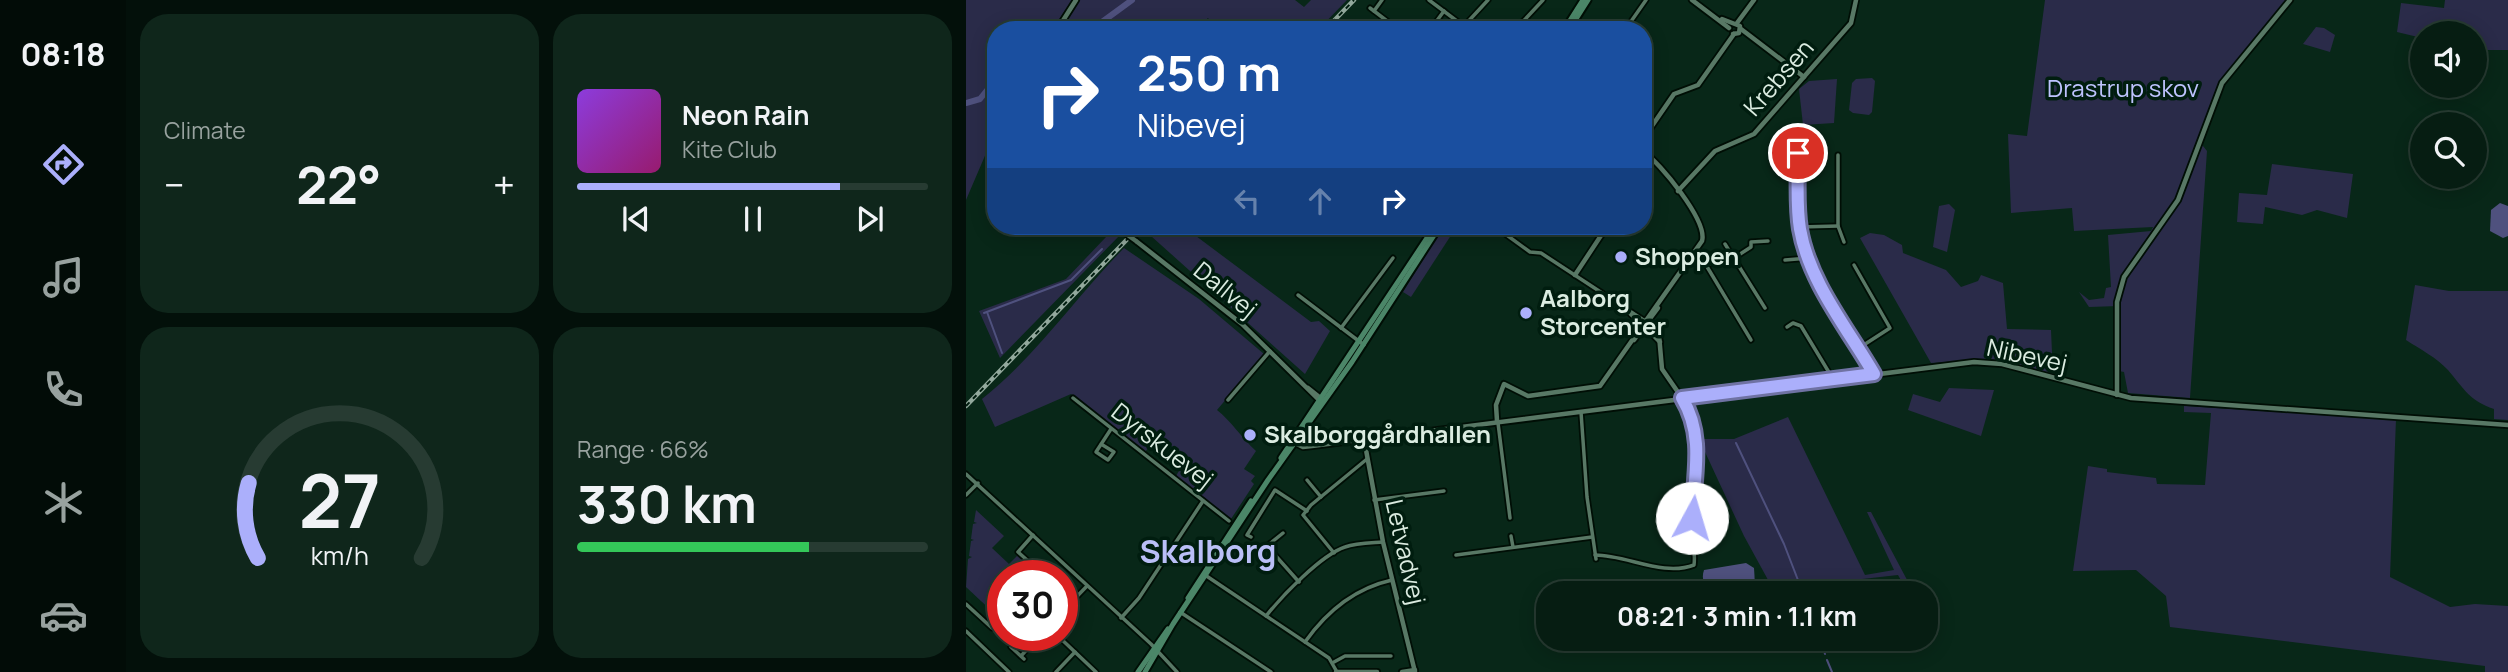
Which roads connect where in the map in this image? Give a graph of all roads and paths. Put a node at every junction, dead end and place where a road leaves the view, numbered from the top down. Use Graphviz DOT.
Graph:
graph roads {
  1 [pos="1076,0"];
  2 [pos="1382,0"];
  3 [pos="1429,0"];
  4 [pos="1488,0"];
  5 [pos="1543,0"];
  6 [pos="1583,0"];
  7 [pos="1588,0"];
  8 [pos="1646,0"];
  9 [pos="1692,0"];
  10 [pos="1754,0"];
  11 [pos="1856,0"];
  12 [pos="2290,0"];
  13 [pos="1444,11"];
  14 [pos="1063,21"];
  15 [pos="1387,21"];
  16 [pos="1437,21"];
  17 [pos="1457,21"];
  18 [pos="1469,21"];
  19 [pos="1523,21"];
  20 [pos="1570,21"];
  21 [pos="1575,21"];
  22 [pos="1631,21"];
  23 [pos="1735,29"];
  24 [pos="1804,77"];
  25 [pos="1652,126"];
  26 [pos="1798,152"];
  27 [pos="1838,155"];
  28 [pos="1652,161"];
  29 [pos="1678,191"];
  30 [pos="1838,226"];
  31 [pos="1800,227"];
  32 [pos="1128,235"];
  33 [pos="1429,235"];
  34 [pos="1434,235"];
  35 [pos="1507,235"];
  36 [pos="1601,235"];
  37 [pos="1768,241"];
  38 [pos="1844,242"];
  39 [pos="1725,244"];
  40 [pos="1691,257"];
  41 [pos="1733,257"];
  42 [pos="1393,258"];
  43 [pos="1809,258"];
  44 [pos="1785,260"];
  45 [pos="1706,265"];
  46 [pos="1854,265"];
  47 [pos="1575,275"];
  48 [pos="1298,295"];
  49 [pos="1765,308"];
  50 [pos="1645,324"];
  51 [pos="1787,327"];
  52 [pos="1341,328"];
  53 [pos="1751,340"];
  54 [pos="1361,343"];
  55 [pos="1859,348"];
  56 [pos="1270,351"];
  57 [pos="1874,374"];
  58 [pos="1833,379"];
  59 [pos="2117,396"];
  60 [pos="1073,398"];
  61 [pos="1682,398"];
  62 [pos="1228,400"];
  63 [pos="1321,400"];
  64 [pos="1581,410"];
  65 [pos="1497,421"];
  66 [pos="2508,425"];
  67 [pos="1111,429"];
  68 [pos="1364,439"];
  69 [pos="1294,441"];
  70 [pos="1101,444"];
  71 [pos="1367,459"];
  72 [pos="966,474"];
  73 [pos="1307,480"];
  74 [pos="978,483"];
  75 [pos="1444,491"];
  76 [pos="966,495"];
  77 [pos="1321,497"];
  78 [pos="1374,500"];
  79 [pos="1203,501"];
  80 [pos="1307,511"];
  81 [pos="1510,518"];
  82 [pos="1229,521"];
  83 [pos="1283,533"];
  84 [pos="1033,535"];
  85 [pos="1511,536"];
  86 [pos="1251,537"];
  87 [pos="1592,537"];
  88 [pos="1383,542"];
  89 [pos="1513,547"];
  90 [pos="1334,553"];
  91 [pos="1275,555"];
  92 [pos="1456,555"];
  93 [pos="1027,560"];
  94 [pos="1260,568"];
  95 [pos="1204,575"];
  96 [pos="1392,579"];
  97 [pos="1300,582"];
  98 [pos="1087,586"];
  99 [pos="1078,595"];
  100 [pos="966,604"];
  101 [pos="1182,610"];
  102 [pos="1266,616"];
  103 [pos="1122,618"];
  104 [pos="987,623"];
  105 [pos="966,631"];
  106 [pos="1306,642"];
  107 [pos="1155,651"];
  108 [pos="1075,652"];
  109 [pos="1391,656"];
  110 [pos="1334,662"];
  111 [pos="1089,666"];
  112 [pos="1415,671"];
  113 [pos="1009,672"];
  114 [pos="1056,672"];
  115 [pos="1083,672"];
  116 [pos="1096,672"];
  117 [pos="1138,672"];
  118 [pos="1145,672"];
  119 [pos="1177,672"];
  120 [pos="1271,672"];
  121 [pos="1337,672"];
  122 [pos="1350,672"];
  123 [pos="1377,672"];
  124 [pos="1402,672"];
  1 -- 14 [label="street"];
  2 -- 15 [label="street"];
  3 -- 13 [label="street"];
  4 -- 18 [label="street"];
  5 -- 19 [label="street"];
  6 -- 20 [label="main road"];
  7 -- 21 [label="main road"];
  8 -- 22 [label="street"];
  9 -- 23 [label="street"];
  10 -- 23 [label="street"];
  11 -- 24 [label="street, Krebsen"];
  12 -- 59 [label="street"];
  13 -- 16 [label="street"];
  13 -- 17 [label="street"];
  23 -- 24 [label="street"];
  23 -- 25 [label="street"];
  24 -- 29 [label="street, Krebsen"];
  26 -- 31 [label="street"];
  27 -- 30 [label="street"];
  28 -- 29 [label="street"];
  29 -- 40 [label="street"];
  30 -- 31 [label="street"];
  30 -- 38 [label="street"];
  31 -- 43 [label="street"];
  32 -- 56 [label="street, Dallvej, bridge"];
  33 -- 54 [label="main road"];
  34 -- 54 [label="main road"];
  35 -- 47 [label="street"];
  36 -- 47 [label="street"];
  37 -- 41 [label="street"];
  39 -- 41 [label="street"];
  40 -- 45 [label="street"];
  40 -- 50 [label="street"];
  41 -- 45 [label="street"];
  41 -- 49 [label="street"];
  42 -- 52 [label="street"];
  43 -- 44 [label="street"];
  43 -- 55 [label="street"];
  45 -- 53 [label="street"];
  46 -- 55 [label="street"];
  47 -- 50 [label="street"];
  48 -- 52 [label="street"];
  50 -- 61 [label="street"];
  50 -- 65 [label="street"];
  51 -- 58 [label="street"];
  52 -- 54 [label="street"];
  54 -- 63 [label="main road"];
  55 -- 57 [label="street"];
  56 -- 62 [label="street"];
  56 -- 63 [label="street, Dallvej"];
  57 -- 58 [label="street, Nibevej"];
  57 -- 59 [label="street, Nibevej"];
  58 -- 61 [label="street, Nibevej"];
  59 -- 66 [label="street, Nibevej"];
  60 -- 67 [label="street, Dyrskuevej"];
  61 -- 64 [label="street, Nibevej"];
  61 -- 87 [label="street"];
  63 -- 69 [label="main road"];
  64 -- 65 [label="street, Nibevej"];
  64 -- 87 [label="street"];
  65 -- 68 [label="street, Nibevej"];
  65 -- 81 [label="street"];
  67 -- 70 [label="street"];
  67 -- 79 [label="street, Dyrskuevej"];
  68 -- 69 [label="street, Nibevej"];
  68 -- 71 [label="street, Letvadvej"];
  69 -- 95 [label="main road"];
  70 -- 70 [label="street"];
  71 -- 77 [label="street"];
  71 -- 78 [label="street, Letvadvej"];
  72 -- 74 [label="street"];
  73 -- 77 [label="street"];
  74 -- 76 [label="street"];
  74 -- 84 [label="street"];
  75 -- 78 [label="street"];
  77 -- 80 [label="street"];
  78 -- 88 [label="street, Letvadvej"];
  79 -- 82 [label="street, Dyrskuevej"];
  79 -- 103 [label="street"];
  80 -- 86 [label="street"];
  80 -- 90 [label="street"];
  83 -- 91 [label="street"];
  84 -- 93 [label="street"];
  84 -- 98 [label="street"];
  85 -- 89 [label="street"];
  87 -- 89 [label="street"];
  88 -- 90 [label="street"];
  88 -- 96 [label="street, Letvadvej"];
  89 -- 92 [label="street"];
  90 -- 97 [label="street"];
  91 -- 94 [label="street"];
  91 -- 97 [label="street"];
  95 -- 101 [label="main road"];
  95 -- 102 [label="street"];
  96 -- 106 [label="street"];
  96 -- 112 [label="street, Letvadvej"];
  97 -- 102 [label="street"];
  98 -- 99 [label="street"];
  98 -- 103 [label="street"];
  100 -- 104 [label="street"];
  101 -- 107 [label="main road"];
  101 -- 120 [label="street"];
  102 -- 106 [label="street"];
  103 -- 107 [label="street"];
  105 -- 113 [label="street"];
  106 -- 110 [label="street"];
  107 -- 117 [label="main road"];
  107 -- 118 [label="main road"];
  107 -- 119 [label="street"];
  108 -- 111 [label="street"];
  108 -- 114 [label="street"];
  109 -- 110 [label="street"];
  110 -- 121 [label="street"];
  111 -- 115 [label="street"];
  111 -- 116 [label="street"];
  112 -- 124 [label="street"];
  121 -- 122 [label="street"];
  122 -- 123 [label="street"];
}
